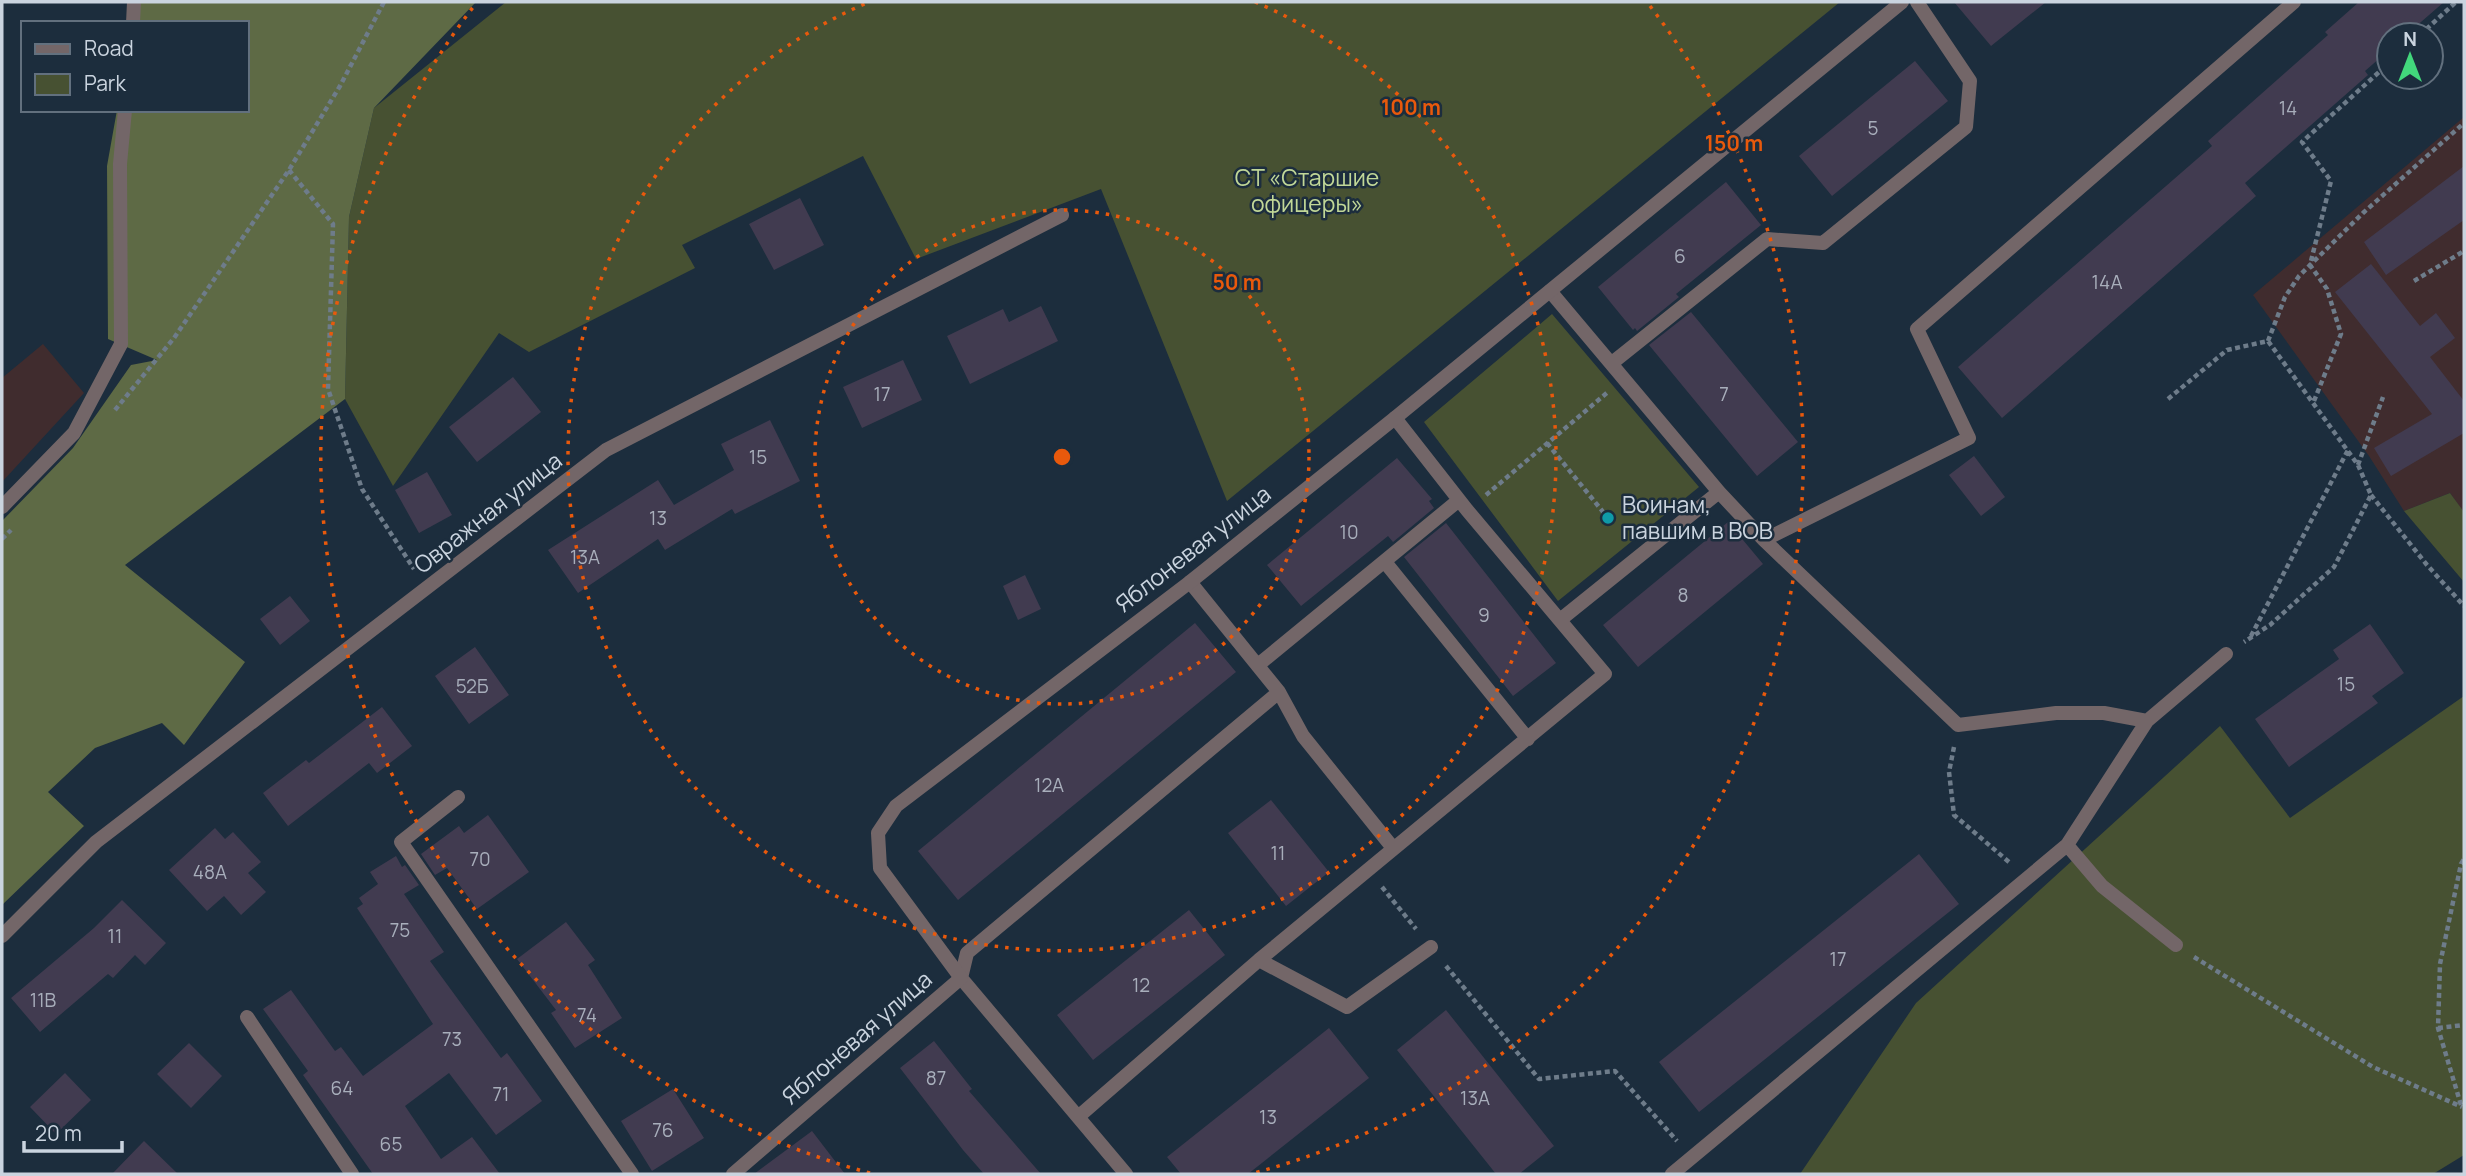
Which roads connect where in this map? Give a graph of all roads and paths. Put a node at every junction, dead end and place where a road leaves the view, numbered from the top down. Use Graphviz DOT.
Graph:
graph roads {
  1 [pos="134,2"];
  2 [pos="384,2"];
  3 [pos="1902,2"];
  4 [pos="1917,2"];
  5 [pos="2294,2"];
  6 [pos="2456,2"];
  7 [pos="132,21"];
  8 [pos="2435,21"];
  9 [pos="2375,76"];
  10 [pos="125,112"];
  11 [pos="2464,123"];
  12 [pos="289,170"];
  13 [pos="1062,215"];
  14 [pos="2464,251"];
  15 [pos="2310,265"];
  16 [pos="2414,281"];
  17 [pos="1550,291"];
  18 [pos="2268,341"];
  19 [pos="1612,363"];
  20 [pos="1624,378"];
  21 [pos="2383,397"];
  22 [pos="2168,399"];
  23 [pos="2314,402"];
  24 [pos="1395,418"];
  25 [pos="108,419"];
  26 [pos="1547,443"];
  27 [pos="2348,450"];
  28 [pos="2358,465"];
  29 [pos="1719,492"];
  30 [pos="2371,495"];
  31 [pos="1463,505"];
  32 [pos="2,507"];
  33 [pos="1608,518"];
  34 [pos="11,529"];
  35 [pos="2,539"];
  36 [pos="1764,540"];
  37 [pos="1385,562"];
  38 [pos="1190,582"];
  39 [pos="427,589"];
  40 [pos="2464,606"];
  41 [pos="1560,620"];
  42 [pos="2251,637"];
  43 [pos="2226,654"];
  44 [pos="1258,666"];
  45 [pos="1279,692"];
  46 [pos="2147,721"];
  47 [pos="1958,725"];
  48 [pos="1528,739"];
  49 [pos="458,797"];
  50 [pos="2067,845"];
  51 [pos="1393,848"];
  52 [pos="2464,859"];
  53 [pos="1367,870"];
  54 [pos="2026,877"];
  55 [pos="2,936"];
  56 [pos="2176,945"];
  57 [pos="1431,947"];
  58 [pos="1259,960"];
  59 [pos="961,978"];
  60 [pos="247,1017"];
  61 [pos="2464,1025"];
  62 [pos="2438,1028"];
  63 [pos="2463,1107"];
  64 [pos="1078,1117"];
  65 [pos="1692,1157"];
  66 [pos="352,1174"];
  67 [pos="632,1174"];
  68 [pos="733,1174"];
  69 [pos="1126,1174"];
  70 [pos="1672,1174"];
  1 -- 7 [label="street"];
  2 -- 12 [label="path"];
  3 -- 17 [label="street, Яблоневая улица"];
  4 -- 19 [label="street"];
  5 -- 36 [label="street"];
  6 -- 8 [label="path"];
  9 -- 15 [label="path"];
  10 -- 32 [label="street"];
  11 -- 15 [label="path"];
  12 -- 25 [label="path"];
  12 -- 39 [label="path"];
  13 -- 39 [label="street, Овражная улица"];
  14 -- 16 [label="path"];
  15 -- 18 [label="path"];
  15 -- 23 [label="path"];
  17 -- 19 [label="street"];
  17 -- 24 [label="street, Яблоневая улица"];
  18 -- 22 [label="path"];
  18 -- 23 [label="path"];
  19 -- 20 [label="street"];
  20 -- 26 [label="path"];
  20 -- 29 [label="street"];
  21 -- 28 [label="path"];
  23 -- 27 [label="path"];
  24 -- 31 [label="street"];
  24 -- 38 [label="street, Яблоневая улица"];
  26 -- 31 [label="path"];
  26 -- 33 [label="path"];
  27 -- 28 [label="path"];
  27 -- 42 [label="path"];
  28 -- 30 [label="path"];
  29 -- 36 [label="street"];
  29 -- 41 [label="street"];
  30 -- 40 [label="path"];
  30 -- 42 [label="path"];
  31 -- 37 [label="street"];
  31 -- 41 [label="street"];
  34 -- 35 [label="path"];
  36 -- 47 [label="street"];
  37 -- 44 [label="street"];
  37 -- 48 [label="street"];
  38 -- 44 [label="street"];
  38 -- 59 [label="street, Яблоневая улица"];
  39 -- 55 [label="street, Овражная улица"];
  41 -- 48 [label="street"];
  42 -- 43 [label="path"];
  43 -- 46 [label="street"];
  44 -- 45 [label="street"];
  45 -- 51 [label="street"];
  45 -- 59 [label="street"];
  46 -- 47 [label="street"];
  46 -- 50 [label="street"];
  47 -- 54 [label="path"];
  48 -- 51 [label="street"];
  49 -- 67 [label="street"];
  50 -- 54 [label="street"];
  50 -- 56 [label="street"];
  51 -- 53 [label="street"];
  52 -- 62 [label="path"];
  53 -- 57 [label="path"];
  53 -- 58 [label="street"];
  54 -- 65 [label="street"];
  56 -- 63 [label="path"];
  57 -- 58 [label="street"];
  57 -- 65 [label="path"];
  58 -- 64 [label="street"];
  59 -- 64 [label="street"];
  59 -- 68 [label="street, Яблоневая улица"];
  60 -- 66 [label="street"];
  61 -- 62 [label="path"];
  62 -- 63 [label="path"];
  64 -- 69 [label="street"];
  65 -- 70 [label="street"];
}
